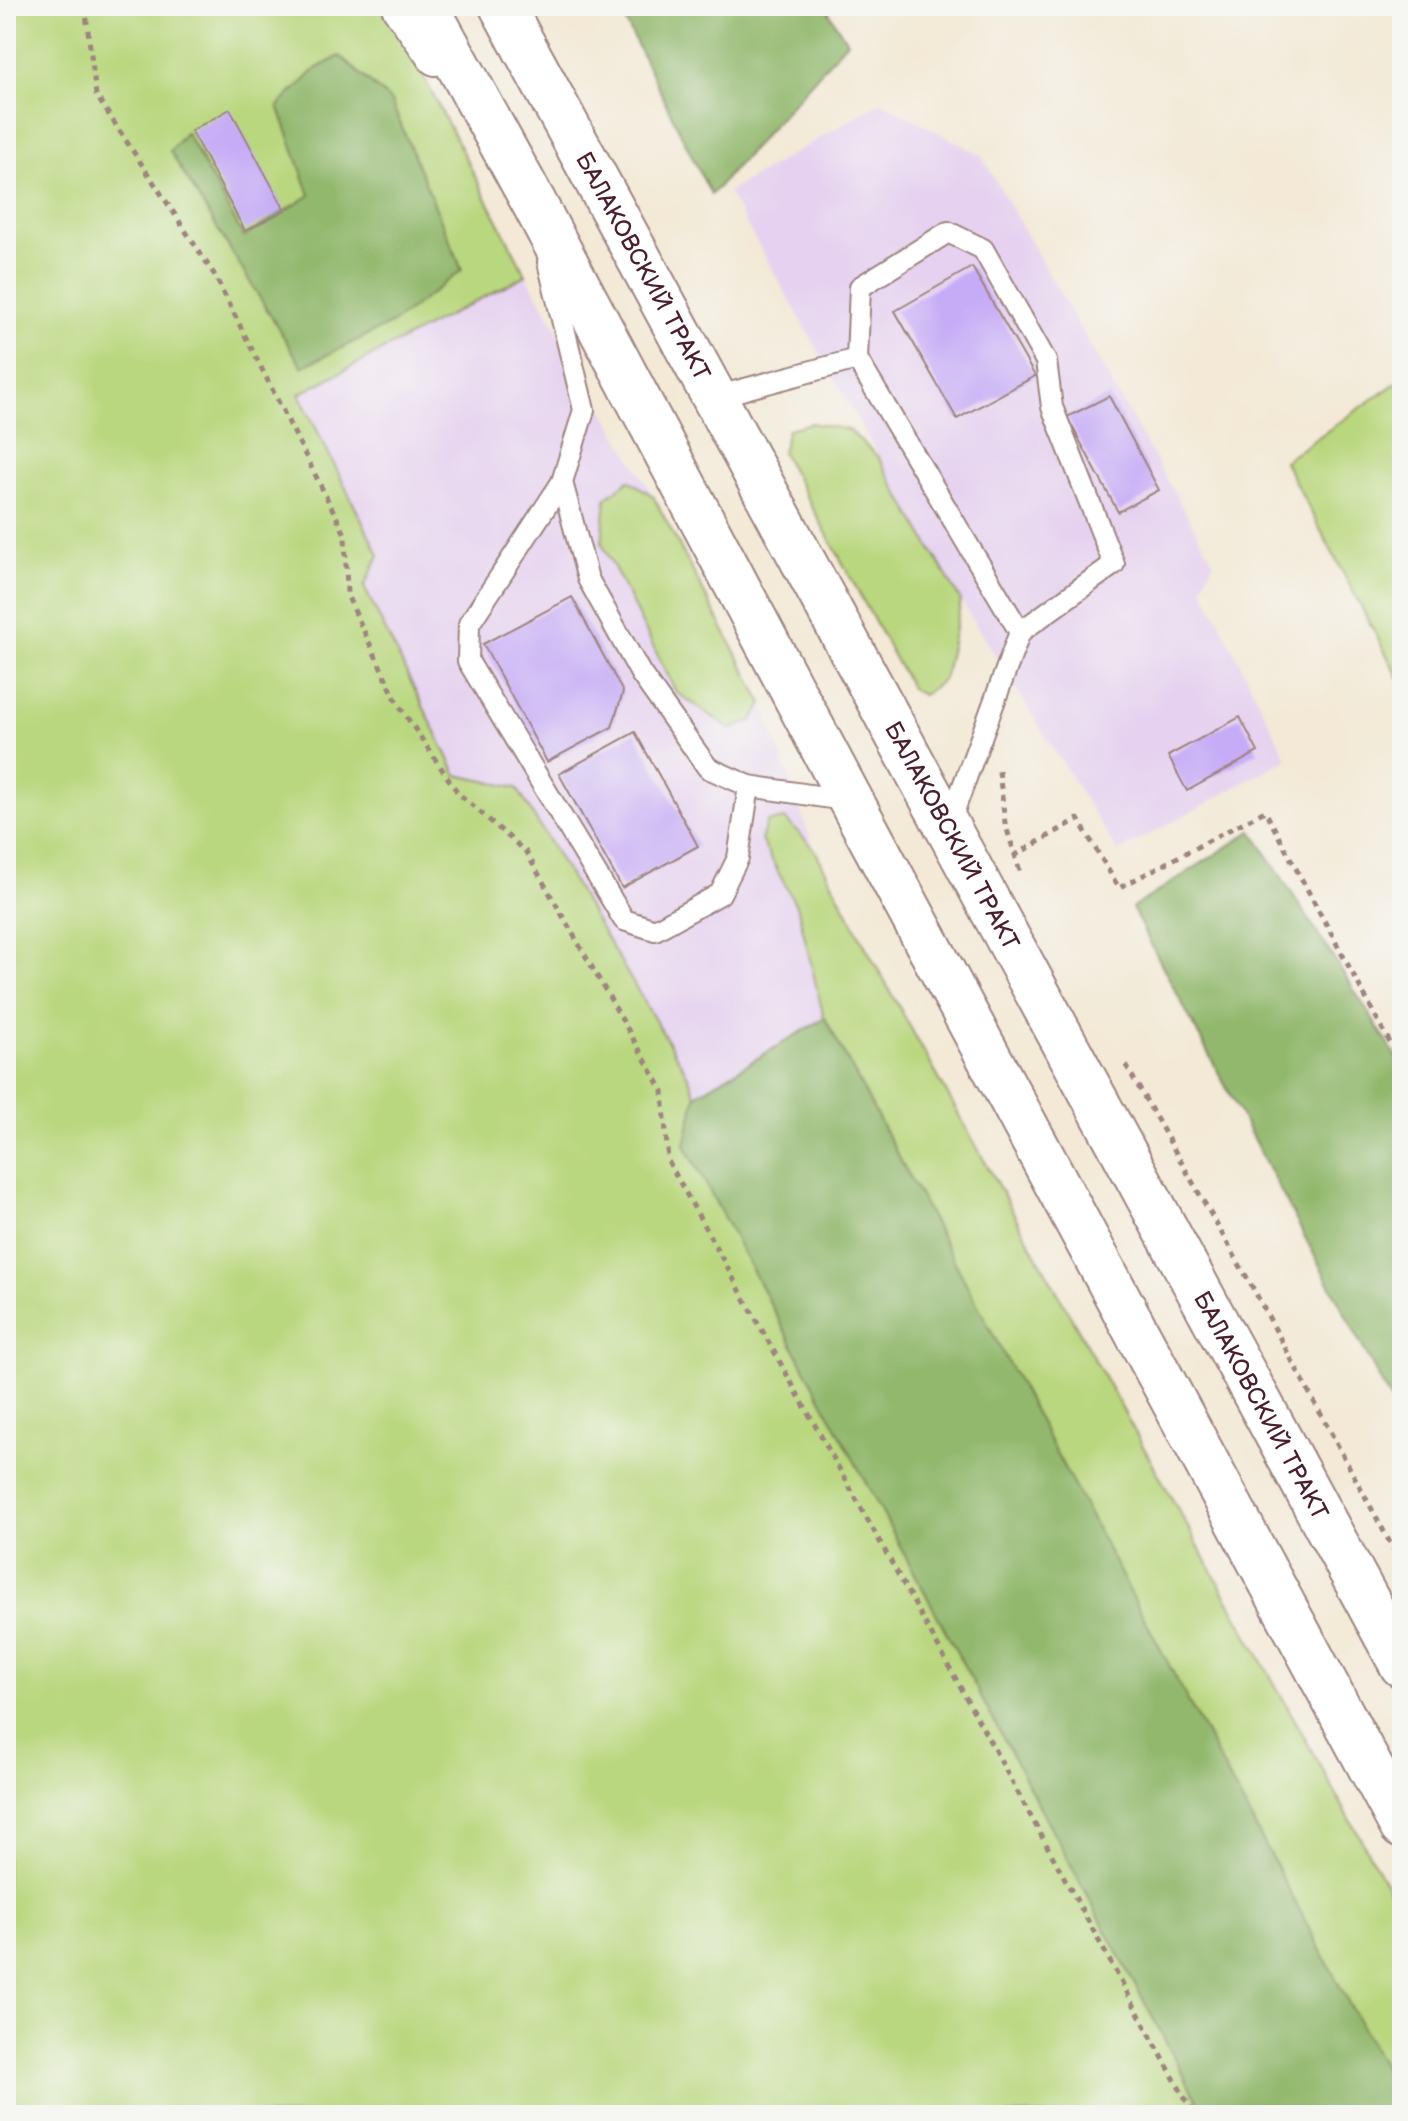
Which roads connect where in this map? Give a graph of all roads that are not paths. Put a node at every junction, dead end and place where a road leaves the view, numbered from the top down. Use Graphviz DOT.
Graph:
graph roads {
  1 [pos="401,6"];
  2 [pos="426,6"];
  3 [pos="502,6"];
  4 [pos="502,147"];
  5 [pos="534,203"];
  6 [pos="857,359"];
  7 [pos="715,397"];
  8 [pos="562,482"];
  9 [pos="1020,632"];
  10 [pos="749,786"];
  11 [pos="851,801"];
  12 [pos="948,827"];
  13 [pos="1402,1665"];
  14 [pos="1402,1826"];
  1 -- 4 [label="street"];
  2 -- 4 [label="main road"];
  3 -- 7 [label="main road, БАЛАКОВСКИЙ ТРАКТ"];
  4 -- 5 [label="main road"];
  5 -- 8 [label="lane"];
  5 -- 11 [label="main road"];
  6 -- 7 [label="lane"];
  6 -- 9 [label="lane"];
  6 -- 9 [label="lane"];
  7 -- 12 [label="main road, БАЛАКОВСКИЙ ТРАКТ"];
  8 -- 10 [label="lane"];
  8 -- 10 [label="lane"];
  9 -- 12 [label="lane"];
  10 -- 11 [label="lane"];
  11 -- 14 [label="main road"];
  12 -- 13 [label="main road, БАЛАКОВСКИЙ ТРАКТ"];
}
